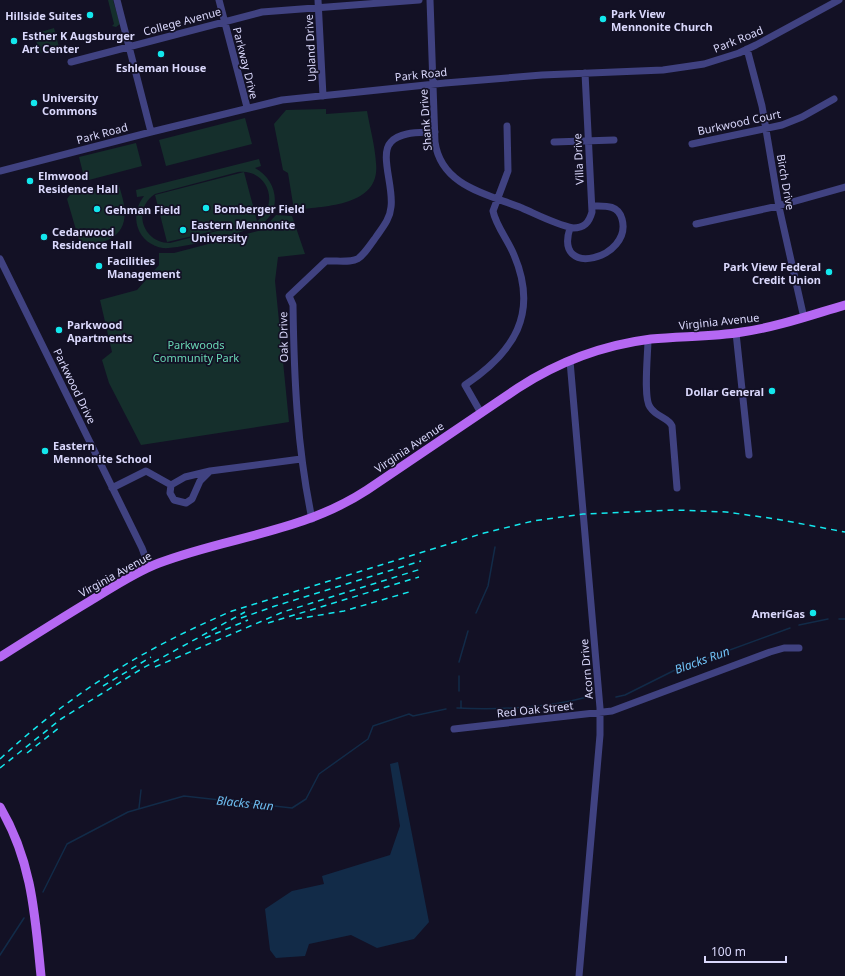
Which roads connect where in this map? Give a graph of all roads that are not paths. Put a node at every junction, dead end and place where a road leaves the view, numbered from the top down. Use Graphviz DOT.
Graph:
graph roads {
  1 [pos="117,0"];
  2 [pos="219,0"];
  3 [pos="419,0"];
  4 [pos="430,0"];
  5 [pos="838,0"];
  6 [pos="318,4"];
  7 [pos="225,22"];
  8 [pos="129,46"];
  9 [pos="747,49"];
  10 [pos="71,62"];
  11 [pos="585,73"];
  12 [pos="433,85"];
  13 [pos="323,96"];
  14 [pos="834,99"];
  15 [pos="246,107"];
  16 [pos="507,126"];
  17 [pos="766,129"];
  18 [pos="150,132"];
  19 [pos="435,132"];
  20 [pos="614,140"];
  21 [pos="588,141"];
  22 [pos="554,142"];
  23 [pos="692,144"];
  24 [pos="0,171"];
  25 [pos="845,187"];
  26 [pos="496,199"];
  27 [pos="592,206"];
  28 [pos="778,206"];
  29 [pos="696,224"];
  30 [pos="570,228"];
  31 [pos="0,259"];
  32 [pos="845,306"];
  33 [pos="804,318"];
  34 [pos="736,333"];
  35 [pos="648,340"];
  36 [pos="570,360"];
  37 [pos="481,413"];
  38 [pos="749,455"];
  39 [pos="301,459"];
  40 [pos="210,471"];
  41 [pos="171,484"];
  42 [pos="112,488"];
  43 [pos="677,488"];
  44 [pos="312,519"];
  45 [pos="149,567"];
  46 [pos="799,648"];
  47 [pos="0,657"];
  48 [pos="600,713"];
  49 [pos="454,729"];
  50 [pos="0,806"];
  51 [pos="41,976"];
  52 [pos="579,976"];
  1 -- 8 [label="street"];
  2 -- 7 [label="street, Parkway Drive"];
  3 -- 6 [label="street, College Avenue"];
  4 -- 12 [label="street, Shank Drive"];
  5 -- 9 [label="street, Park Road"];
  6 -- 7 [label="street, College Avenue"];
  6 -- 13 [label="street, Upland Drive"];
  7 -- 8 [label="street, College Avenue"];
  7 -- 15 [label="street, Parkway Drive"];
  8 -- 10 [label="street, College Avenue"];
  8 -- 18 [label="street"];
  9 -- 11 [label="street, Park Road"];
  9 -- 17 [label="street, Birch Drive"];
  11 -- 12 [label="street, Park Road"];
  11 -- 21 [label="street, Villa Drive"];
  12 -- 13 [label="street, Park Road"];
  12 -- 19 [label="street, Shank Drive"];
  13 -- 15 [label="street, Park Road"];
  14 -- 17 [label="street, Burkwood Court"];
  15 -- 18 [label="street, Park Road"];
  16 -- 26 [label="street"];
  17 -- 23 [label="street, Burkwood Court"];
  17 -- 28 [label="street, Birch Drive"];
  18 -- 24 [label="street, Park Road"];
  19 -- 26 [label="street, Shank Drive"];
  19 -- 39 [label="street, Oak Drive"];
  20 -- 21 [label="street"];
  21 -- 22 [label="street"];
  21 -- 27 [label="street, Villa Drive"];
  25 -- 28 [label="street"];
  26 -- 30 [label="street, Shank Drive"];
  26 -- 37 [label="street"];
  27 -- 30 [label="street, Villa Drive"];
  27 -- 30 [label="street"];
  28 -- 29 [label="street"];
  28 -- 33 [label="street, Birch Drive"];
  31 -- 42 [label="street, Parkwood Drive"];
  32 -- 33 [label="main road, Virginia Avenue"];
  33 -- 34 [label="main road, Virginia Avenue"];
  34 -- 35 [label="main road, Virginia Avenue"];
  34 -- 38 [label="street"];
  35 -- 36 [label="main road, Virginia Avenue"];
  35 -- 43 [label="street"];
  36 -- 37 [label="main road, Virginia Avenue"];
  36 -- 48 [label="street, Acorn Drive"];
  37 -- 44 [label="main road, Virginia Avenue"];
  39 -- 40 [label="street"];
  39 -- 44 [label="street, Oak Drive"];
  40 -- 41 [label="street"];
  40 -- 41 [label="street"];
  41 -- 42 [label="street"];
  42 -- 45 [label="street, Parkwood Drive"];
  44 -- 45 [label="main road, Virginia Avenue"];
  45 -- 47 [label="main road, Virginia Avenue"];
  46 -- 48 [label="street, Red Oak Street"];
  48 -- 49 [label="street, Red Oak Street"];
  48 -- 52 [label="street, Acorn Drive"];
  50 -- 51 [label="main road"];
}
